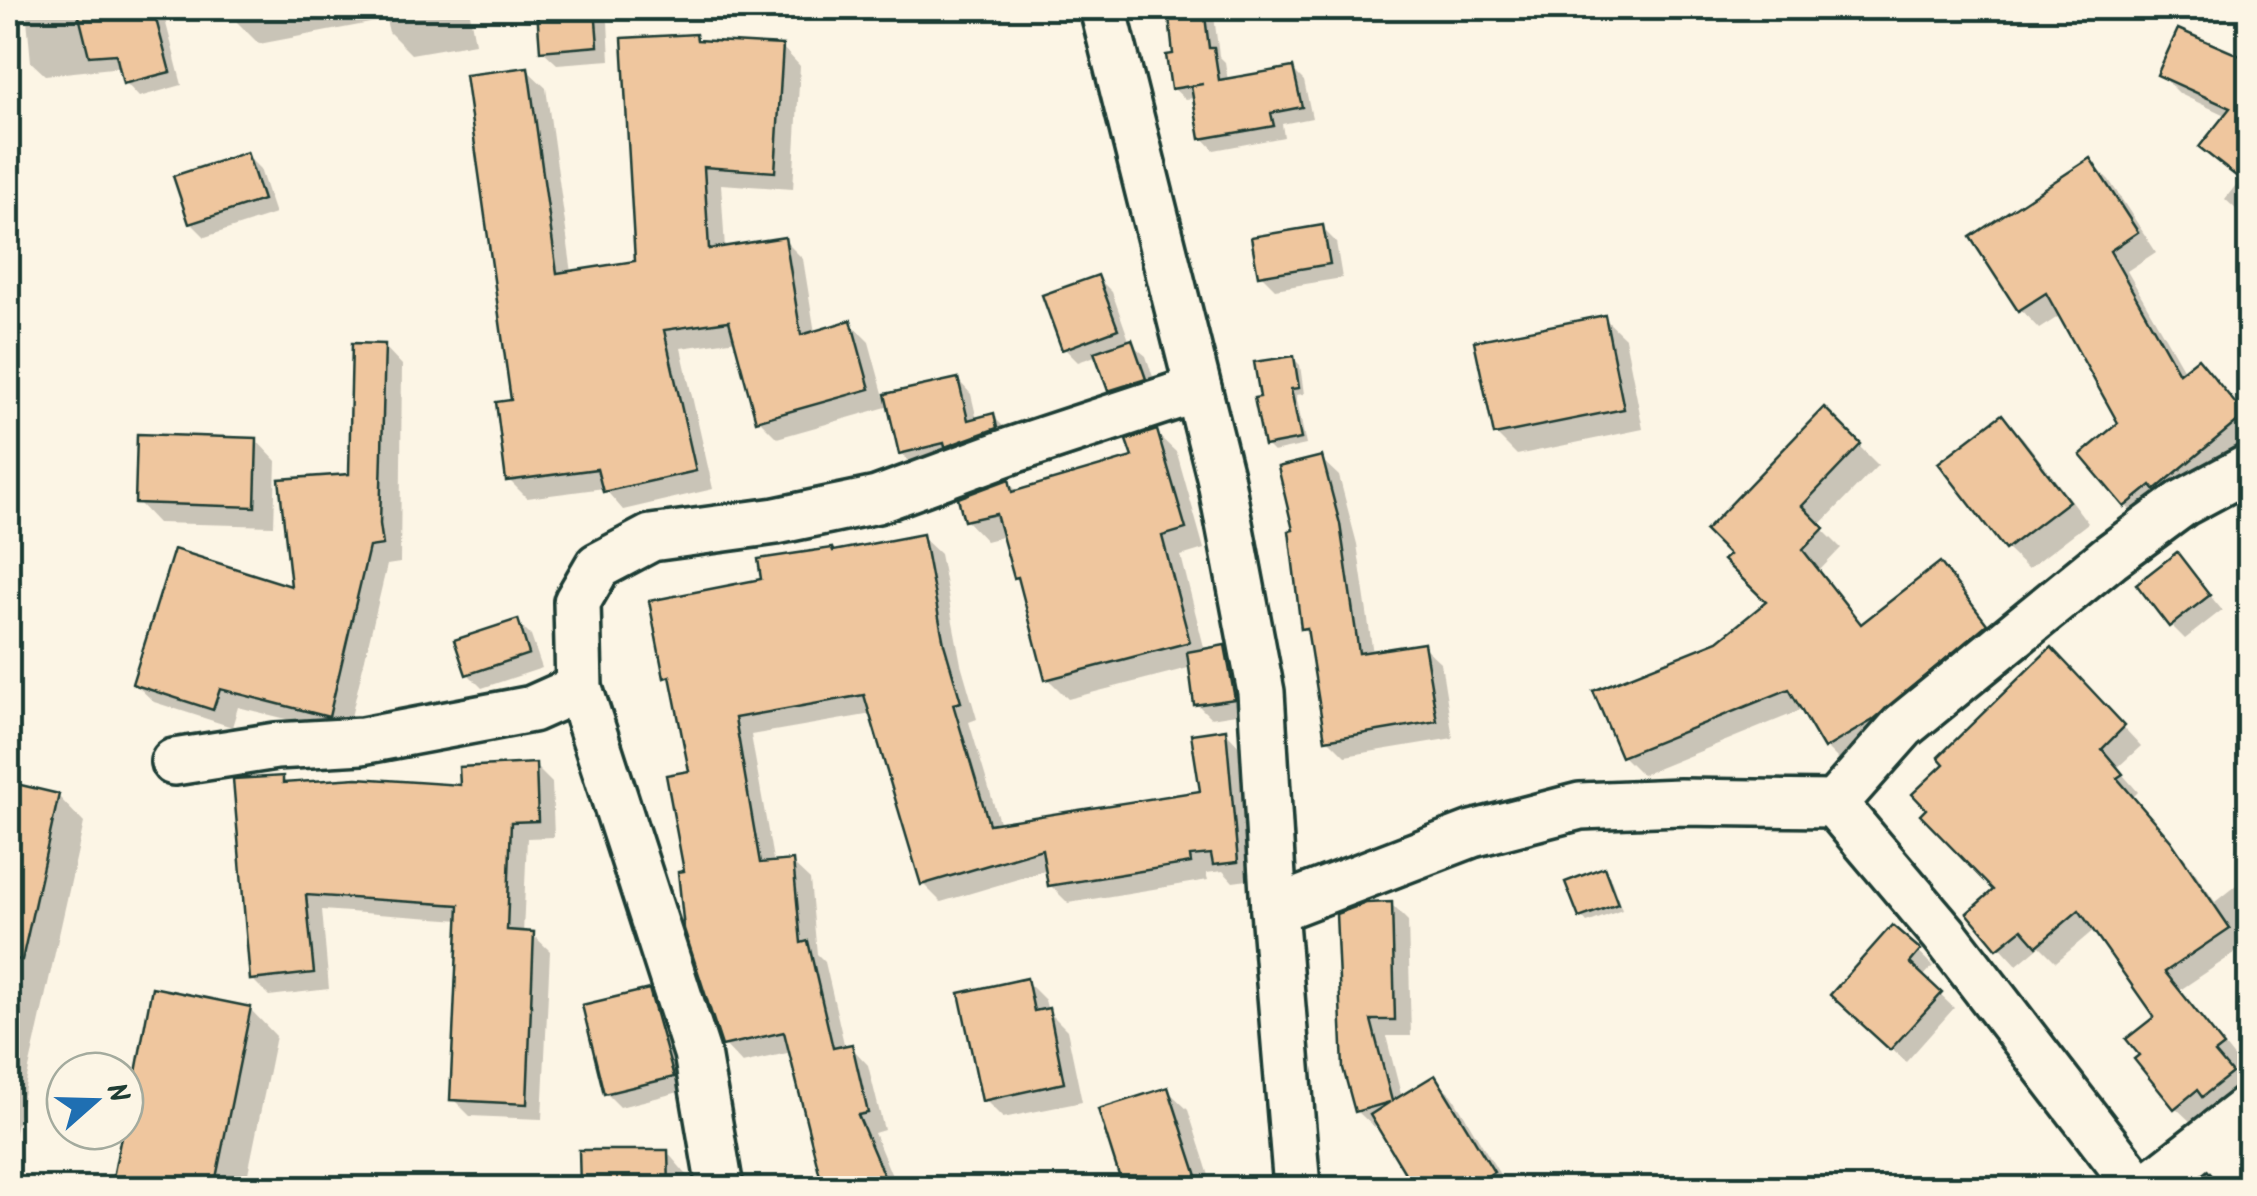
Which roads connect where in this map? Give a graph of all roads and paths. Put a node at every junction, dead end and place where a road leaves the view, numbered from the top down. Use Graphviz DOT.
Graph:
graph roads {
  1 [pos="1103,8"];
  2 [pos="1198,389"];
  3 [pos="2250,468"];
  4 [pos="579,688"];
  5 [pos="174,762"];
  6 [pos="1834,804"];
  7 [pos="1274,910"];
  8 [pos="2250,1107"];
  9 [pos="2211,1138"];
  10 [pos="2250,1183"];
  11 [pos="720,1188"];
  12 [pos="1297,1188"];
  13 [pos="2142,1188"];
  1 -- 2 [label="street"];
  2 -- 4 [label="street"];
  2 -- 7 [label="street"];
  3 -- 6 [label="street"];
  4 -- 5 [label="street"];
  4 -- 11 [label="street"];
  6 -- 7 [label="street"];
  6 -- 13 [label="street"];
  7 -- 12 [label="street"];
  8 -- 9 [label="street"];
  9 -- 10 [label="street"];
  9 -- 13 [label="street"];
}
